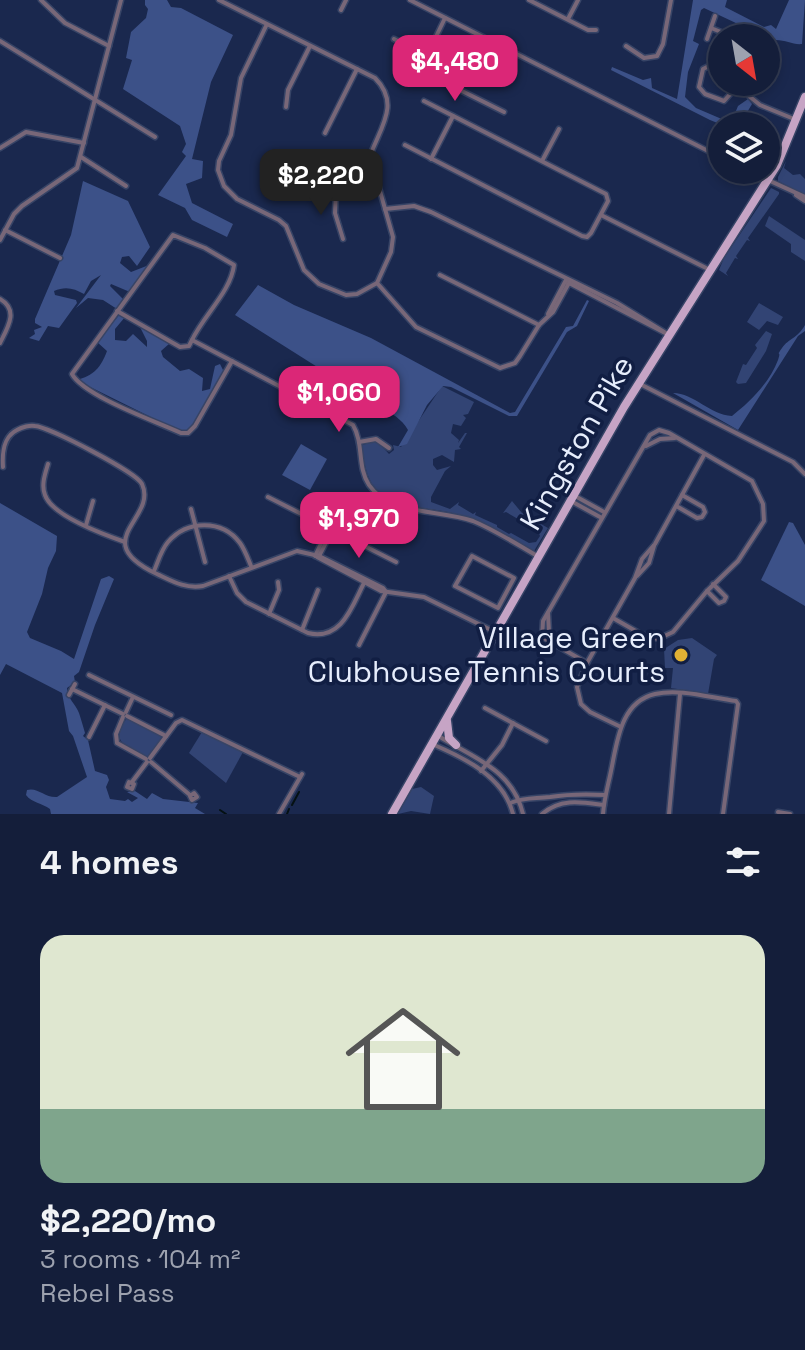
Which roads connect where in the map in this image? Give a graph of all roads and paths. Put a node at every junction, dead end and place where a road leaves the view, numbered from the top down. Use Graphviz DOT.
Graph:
graph roads {
  1 [pos="41,0"];
  2 [pos="121,0"];
  3 [pos="219,0"];
  4 [pos="346,0"];
  5 [pos="410,0"];
  6 [pos="529,0"];
  7 [pos="578,0"];
  8 [pos="671,0"];
  9 [pos="341,10"];
  10 [pos="715,16"];
  11 [pos="445,18"];
  12 [pos="568,19"];
  13 [pos="267,24"];
  14 [pos="712,24"];
  15 [pos="596,30"];
  16 [pos="394,39"];
  17 [pos="0,41"];
  18 [pos="109,46"];
  19 [pos="310,46"];
  20 [pos="626,46"];
  21 [pos="426,55"];
  22 [pos="708,66"];
  23 [pos="357,69"];
  24 [pos="708,95"];
  25 [pos="711,96"];
  26 [pos="728,96"];
  27 [pos="753,96"];
  28 [pos="805,97"];
  29 [pos="94,99"];
  30 [pos="424,101"];
  31 [pos="286,107"];
  32 [pos="504,112"];
  33 [pos="453,116"];
  34 [pos="796,120"];
  35 [pos="559,129"];
  36 [pos="325,133"];
  37 [pos="155,137"];
  38 [pos="84,143"];
  39 [pos="405,145"];
  40 [pos="0,148"];
  41 [pos="708,151"];
  42 [pos="81,157"];
  43 [pos="780,158"];
  44 [pos="431,159"];
  45 [pos="542,161"];
  46 [pos="277,164"];
  47 [pos="375,180"];
  48 [pos="765,184"];
  49 [pos="774,184"];
  50 [pos="126,186"];
  51 [pos="336,191"];
  52 [pos="805,199"];
  53 [pos="385,209"];
  54 [pos="601,215"];
  55 [pos="5,230"];
  56 [pos="343,239"];
  57 [pos="0,240"];
  58 [pos="60,258"];
  59 [pos="710,270"];
  60 [pos="440,275"];
  61 [pos="568,281"];
  62 [pos="377,283"];
  63 [pos="0,299"];
  64 [pos="117,311"];
  65 [pos="539,325"];
  66 [pos="669,335"];
  67 [pos="192,340"];
  68 [pos="0,343"];
  69 [pos="232,361"];
  70 [pos="638,382"];
  71 [pos="359,442"];
  72 [pos="389,448"];
  73 [pos="705,454"];
  74 [pos="48,464"];
  75 [pos="3,467"];
  76 [pos="805,474"];
  77 [pos="682,495"];
  78 [pos="268,497"];
  79 [pos="572,498"];
  80 [pos="93,501"];
  81 [pos="677,507"];
  82 [pos="191,509"];
  83 [pos="603,515"];
  84 [pos="86,525"];
  85 [pos="195,526"];
  86 [pos="330,530"];
  87 [pos="125,542"];
  88 [pos="317,557"];
  89 [pos="539,557"];
  90 [pos="205,562"];
  91 [pos="396,562"];
  92 [pos="251,566"];
  93 [pos="153,572"];
  94 [pos="229,576"];
  95 [pos="278,582"];
  96 [pos="364,583"];
  97 [pos="713,584"];
  98 [pos="318,590"];
  99 [pos="707,591"];
  100 [pos="386,592"];
  101 [pos="498,608"];
  102 [pos="507,612"];
  103 [pos="269,614"];
  104 [pos="613,618"];
  105 [pos="302,630"];
  106 [pos="496,632"];
  107 [pos="359,645"];
  108 [pos="587,663"];
  109 [pos="89,675"];
  110 [pos="72,689"];
  111 [pos="680,694"];
  112 [pos="133,697"];
  113 [pos="105,705"];
  114 [pos="485,708"];
  115 [pos="125,715"];
  116 [pos="171,715"];
  117 [pos="447,718"];
  118 [pos="513,723"];
  119 [pos="621,727"];
  120 [pos="437,735"];
  121 [pos="166,736"];
  122 [pos="89,737"];
  123 [pos="546,741"];
  124 [pos="432,744"];
  125 [pos="456,745"];
  126 [pos="149,760"];
  127 [pos="487,764"];
  128 [pos="481,771"];
  129 [pos="132,782"];
  130 [pos="190,795"];
  131 [pos="605,795"];
  132 [pos="544,798"];
  133 [pos="519,800"];
  134 [pos="510,803"];
  135 [pos="604,805"];
  136 [pos="544,812"];
  137 [pos="778,812"];
  138 [pos="279,814"];
  139 [pos="392,814"];
  140 [pos="513,814"];
  141 [pos="523,814"];
  142 [pos="603,814"];
  143 [pos="669,814"];
  144 [pos="723,814"];
  145 [pos="790,814"];
  1 -- 18 [label="street"];
  2 -- 18 [label="street"];
  3 -- 13 [label="street"];
  4 -- 9 [label="street"];
  5 -- 11 [label="street"];
  6 -- 12 [label="street"];
  7 -- 12 [label="street"];
  8 -- 20 [label="street"];
  10 -- 14 [label="street"];
  11 -- 21 [label="street"];
  11 -- 41 [label="street"];
  12 -- 15 [label="street"];
  13 -- 19 [label="street"];
  13 -- 62 [label="street"];
  16 -- 21 [label="street"];
  17 -- 29 [label="street"];
  18 -- 29 [label="street"];
  19 -- 23 [label="street"];
  19 -- 31 [label="street"];
  21 -- 32 [label="street"];
  22 -- 24 [label="street"];
  23 -- 36 [label="street"];
  23 -- 47 [label="street"];
  25 -- 26 [label="street"];
  27 -- 34 [label="street"];
  28 -- 34 [label="main road, Kingston Pike"];
  29 -- 37 [label="street"];
  29 -- 38 [label="street"];
  30 -- 33 [label="street"];
  33 -- 44 [label="street"];
  33 -- 45 [label="street"];
  34 -- 43 [label="main road, Kingston Pike"];
  35 -- 45 [label="street"];
  38 -- 40 [label="street"];
  38 -- 42 [label="street"];
  39 -- 44 [label="street"];
  42 -- 50 [label="street"];
  42 -- 55 [label="street"];
  44 -- 54 [label="street"];
  45 -- 54 [label="street"];
  46 -- 51 [label="street"];
  47 -- 51 [label="street"];
  47 -- 53 [label="street"];
  48 -- 59 [label="main road, Kingston Pike"];
  49 -- 52 [label="street"];
  51 -- 56 [label="street"];
  53 -- 61 [label="street"];
  53 -- 62 [label="street"];
  54 -- 59 [label="street"];
  55 -- 57 [label="street"];
  55 -- 58 [label="street"];
  59 -- 66 [label="main road, Kingston Pike"];
  60 -- 65 [label="street"];
  61 -- 65 [label="street"];
  61 -- 66 [label="street"];
  62 -- 65 [label="street"];
  63 -- 68 [label="street"];
  64 -- 67 [label="street"];
  64 -- 67 [label="street"];
  64 -- 69 [label="street"];
  66 -- 70 [label="main road, Kingston Pike"];
  67 -- 69 [label="street"];
  69 -- 71 [label="street"];
  70 -- 76 [label="street"];
  70 -- 79 [label="main road, Kingston Pike"];
  71 -- 72 [label="street"];
  71 -- 89 [label="street"];
  73 -- 77 [label="street"];
  73 -- 83 [label="street"];
  73 -- 97 [label="street"];
  74 -- 84 [label="street"];
  75 -- 87 [label="street"];
  77 -- 81 [label="street"];
  77 -- 81 [label="street"];
  78 -- 86 [label="street"];
  79 -- 83 [label="street"];
  79 -- 89 [label="main road, Kingston Pike"];
  80 -- 84 [label="street"];
  81 -- 104 [label="street"];
  82 -- 85 [label="street"];
  83 -- 108 [label="street"];
  84 -- 87 [label="street"];
  85 -- 90 [label="street"];
  85 -- 92 [label="street"];
  85 -- 93 [label="street"];
  86 -- 88 [label="street"];
  86 -- 91 [label="street"];
  87 -- 93 [label="street"];
  88 -- 92 [label="street"];
  88 -- 96 [label="street"];
  88 -- 100 [label="street"];
  89 -- 102 [label="main road, Kingston Pike"];
  92 -- 94 [label="street"];
  93 -- 94 [label="street"];
  94 -- 103 [label="street"];
  95 -- 103 [label="street"];
  96 -- 100 [label="street"];
  96 -- 105 [label="street"];
  97 -- 99 [label="street"];
  97 -- 99 [label="street"];
  98 -- 105 [label="street"];
  99 -- 104 [label="street"];
  100 -- 106 [label="street"];
  100 -- 107 [label="street"];
  101 -- 101 [label="street"];
  101 -- 102 [label="street"];
  102 -- 106 [label="main road, Kingston Pike"];
  103 -- 105 [label="street"];
  104 -- 108 [label="street"];
  106 -- 117 [label="main road, Kingston Pike"];
  108 -- 119 [label="street"];
  109 -- 112 [label="street"];
  110 -- 113 [label="street"];
  111 -- 119 [label="street"];
  111 -- 143 [label="street"];
  111 -- 144 [label="street"];
  112 -- 115 [label="street"];
  112 -- 116 [label="street"];
  113 -- 115 [label="street"];
  113 -- 122 [label="street"];
  114 -- 118 [label="street"];
  115 -- 121 [label="street"];
  115 -- 126 [label="street"];
  117 -- 120 [label="main road, Kingston Pike"];
  117 -- 125 [label="main road"];
  118 -- 123 [label="street"];
  118 -- 127 [label="street"];
  119 -- 131 [label="street"];
  120 -- 124 [label="main road, Kingston Pike"];
  120 -- 125 [label="street"];
  121 -- 126 [label="street"];
  121 -- 138 [label="street"];
  124 -- 128 [label="street"];
  124 -- 139 [label="main road, Kingston Pike"];
  125 -- 127 [label="street"];
  126 -- 129 [label="street"];
  126 -- 130 [label="street"];
  127 -- 128 [label="street"];
  127 -- 133 [label="street"];
  128 -- 134 [label="street"];
  131 -- 132 [label="street"];
  131 -- 135 [label="street"];
  132 -- 133 [label="street"];
  132 -- 136 [label="street"];
  133 -- 134 [label="street"];
  133 -- 141 [label="street"];
  134 -- 140 [label="street"];
  135 -- 136 [label="street"];
  135 -- 142 [label="street"];
  137 -- 145 [label="street"];
}
